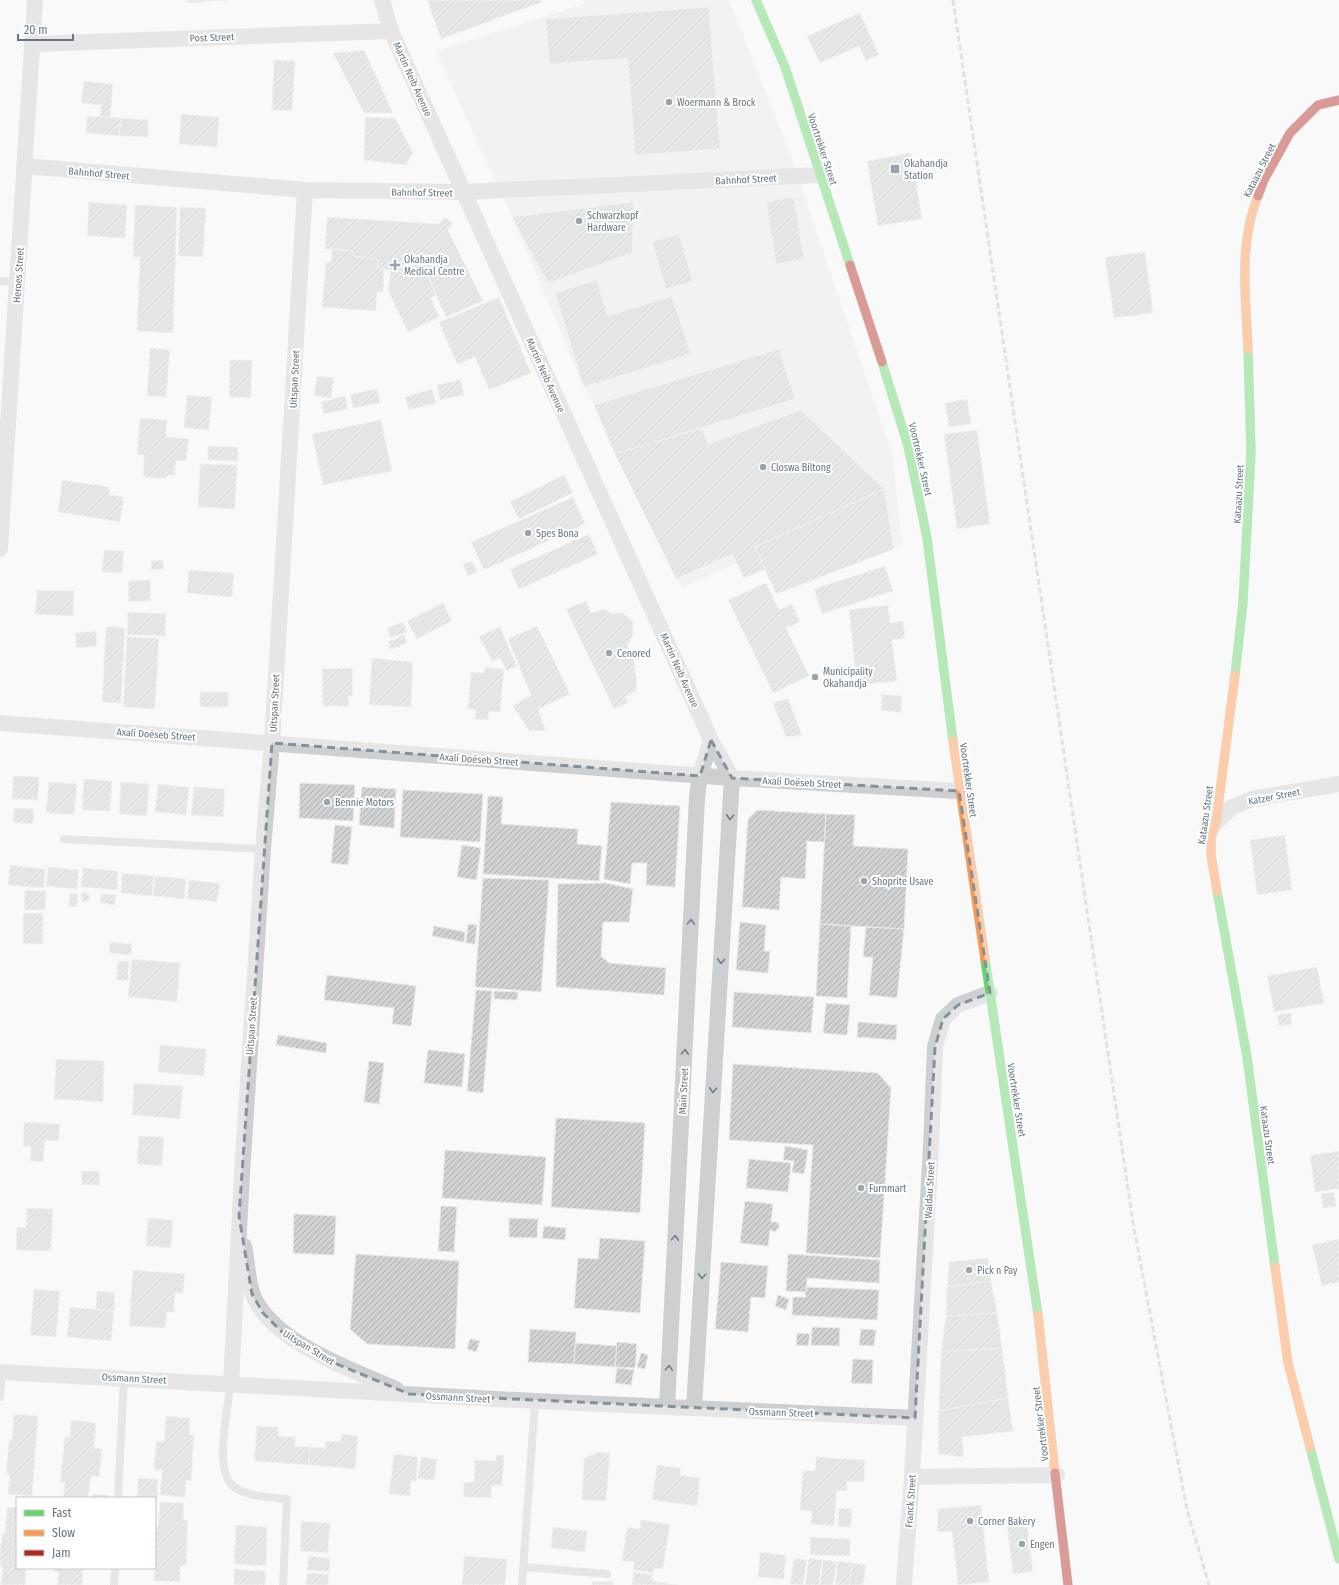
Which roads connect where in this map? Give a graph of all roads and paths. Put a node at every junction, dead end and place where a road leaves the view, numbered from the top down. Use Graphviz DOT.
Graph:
graph roads {
  1 [pos="36,0"];
  2 [pos="756,0"];
  3 [pos="381,3"];
  4 [pos="391,31"];
  5 [pos="33,44"];
  6 [pos="1339,100"];
  7 [pos="25,166"];
  8 [pos="820,175"];
  9 [pos="305,190"];
  10 [pos="464,192"];
  11 [pos="0,281"];
  12 [pos="17,282"];
  13 [pos="5,406"];
  14 [pos="0,549"];
  15 [pos="0,723"];
  16 [pos="712,740"];
  17 [pos="272,743"];
  18 [pos="700,776"];
  19 [pos="732,778"];
  20 [pos="1339,784"];
  21 [pos="959,791"];
  22 [pos="1216,823"];
  23 [pos="64,839"];
  24 [pos="263,849"];
  25 [pos="990,993"];
  26 [pos="239,1216"];
  27 [pos="1,1372"];
  28 [pos="124,1377"];
  29 [pos="231,1383"];
  30 [pos="409,1394"];
  31 [pos="0,1397"];
  32 [pos="535,1401"];
  33 [pos="667,1407"];
  34 [pos="694,1408"];
  35 [pos="915,1418"];
  36 [pos="1056,1475"];
  37 [pos="912,1477"];
  38 [pos="118,1497"];
  39 [pos="1336,1541"];
  40 [pos="1339,1560"];
  41 [pos="524,1567"];
  42 [pos="114,1569"];
  43 [pos="607,1574"];
  44 [pos="114,1585"];
  45 [pos="283,1585"];
  46 [pos="522,1585"];
  47 [pos="904,1585"];
  48 [pos="1068,1585"];
  1 -- 5 [label="street, Heroes Street"];
  2 -- 8 [label="main road, Voortrekker Street"];
  3 -- 4 [label="street, Martin Neib Avenue"];
  4 -- 5 [label="street, Post Street"];
  4 -- 10 [label="street, Martin Neib Avenue"];
  5 -- 7 [label="street, Heroes Street"];
  6 -- 22 [label="main road, Kataazu Street"];
  7 -- 9 [label="street, Bahnhof Street"];
  7 -- 12 [label="street, Heroes Street"];
  8 -- 10 [label="street, Bahnhof Street"];
  8 -- 21 [label="main road, Voortrekker Street"];
  9 -- 10 [label="street, Bahnhof Street"];
  9 -- 17 [label="street, Uitspan Street"];
  10 -- 16 [label="street, Martin Neib Avenue"];
  11 -- 12 [label="lane"];
  12 -- 13 [label="street, Heroes Street"];
  13 -- 14 [label="street, Heroes Street"];
  15 -- 17 [label="street, Axali Doëseb Street"];
  16 -- 18 [label="street"];
  16 -- 19 [label="street, Martin Neib Avenue"];
  17 -- 18 [label="street, Axali Doëseb Street"];
  17 -- 24 [label="street, Uitspan Street"];
  18 -- 19 [label="street, Axali Doëseb Street"];
  33 -- 18 [label="street, Main Street, one-way"];
  19 -- 21 [label="street, Axali Doëseb Street"];
  19 -- 34 [label="street, one-way"];
  20 -- 22 [label="street, Katzer Street"];
  21 -- 25 [label="main road, Voortrekker Street"];
  22 -- 39 [label="main road, Kataazu Street"];
  23 -- 24 [label="lane"];
  24 -- 26 [label="street, Uitspan Street"];
  25 -- 35 [label="street, Waldau Street"];
  25 -- 36 [label="main road, Voortrekker Street"];
  26 -- 29 [label="street, Uitspan Street"];
  26 -- 30 [label="street, Uitspan Street"];
  27 -- 28 [label="street, Ossmann Street"];
  27 -- 31 [label="lane"];
  28 -- 29 [label="street, Ossmann Street"];
  28 -- 38 [label="lane"];
  29 -- 30 [label="street, Ossmann Street"];
  29 -- 45 [label="lane"];
  30 -- 32 [label="street, Ossmann Street"];
  32 -- 33 [label="street, Ossmann Street"];
  32 -- 41 [label="lane"];
  33 -- 34 [label="street, Ossmann Street"];
  34 -- 35 [label="street, Ossmann Street"];
  35 -- 37 [label="street, Franck Street"];
  36 -- 37 [label="street"];
  36 -- 48 [label="main road, Voortrekker Street"];
  37 -- 47 [label="street, Franck Street"];
  39 -- 40 [label="main road, Kataazu Street"];
  41 -- 43 [label="lane"];
  41 -- 46 [label="lane"];
  42 -- 44 [label="lane"];
}
